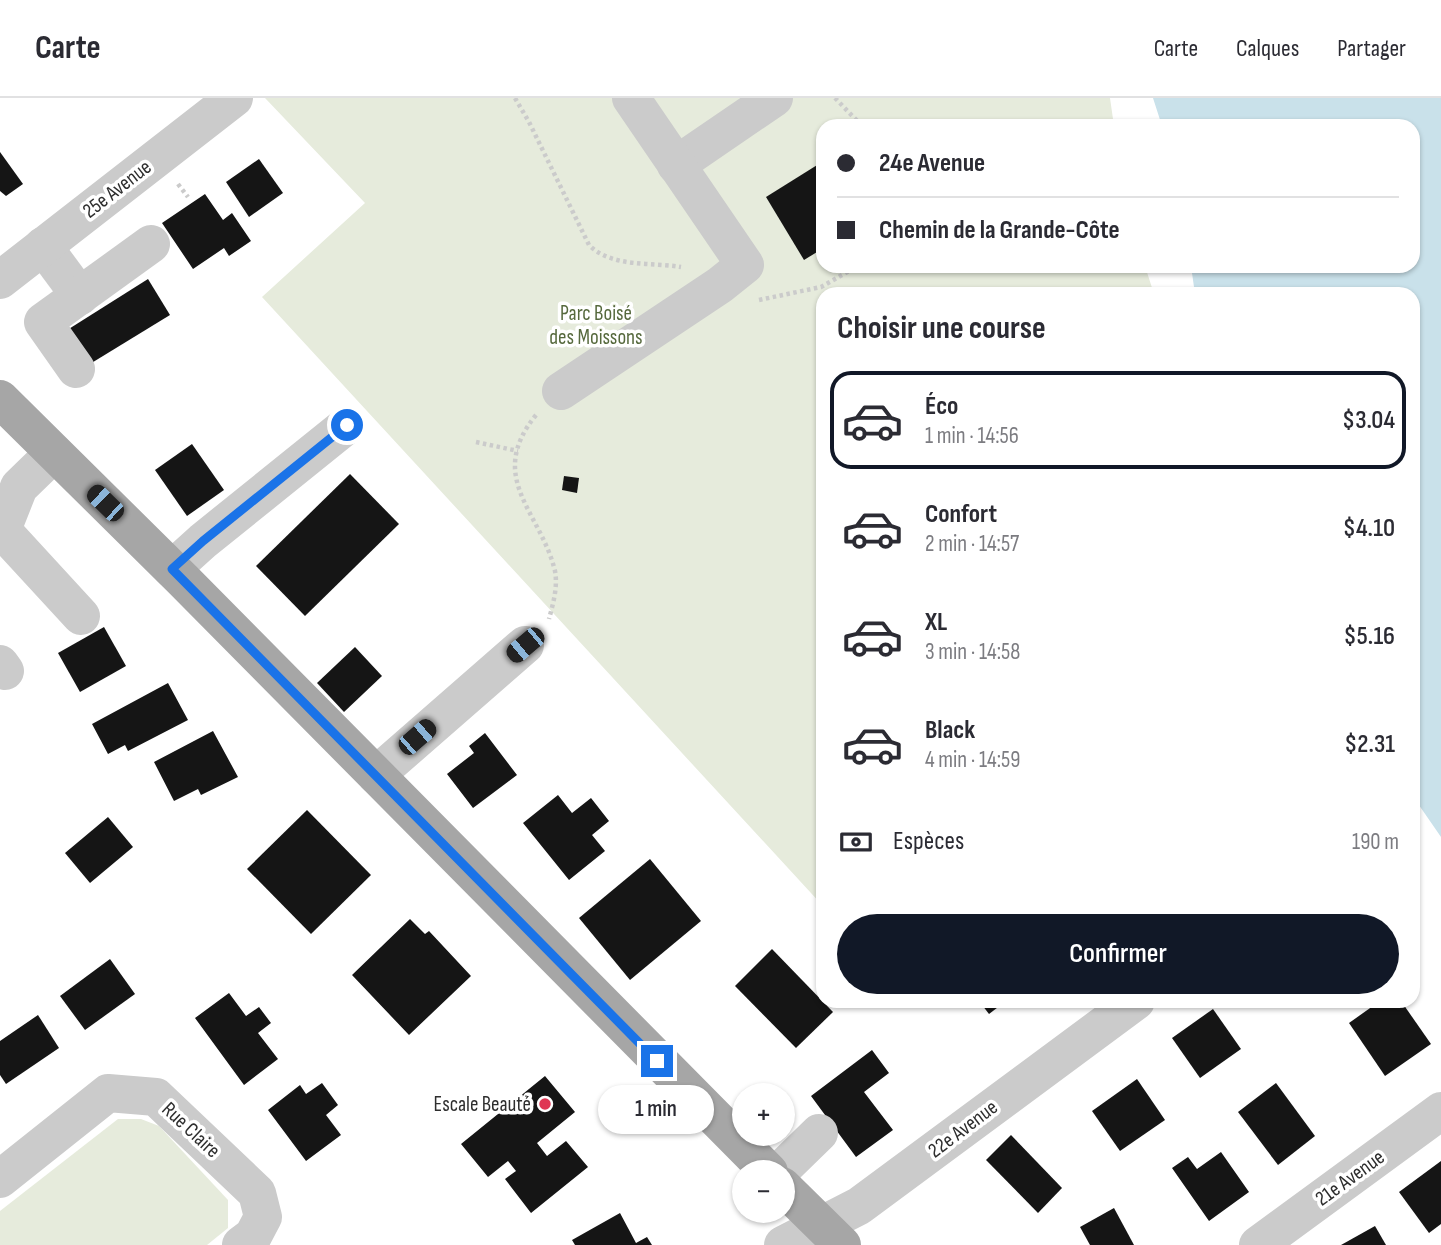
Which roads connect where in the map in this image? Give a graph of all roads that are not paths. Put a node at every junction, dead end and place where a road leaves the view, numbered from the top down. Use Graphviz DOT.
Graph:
graph roads {
  1 [pos="234,98"];
  2 [pos="775,98"];
  3 [pos="636,100"];
  4 [pos="676,165"];
  5 [pos="151,244"];
  6 [pos="43,246"];
  7 [pos="0,280"];
  8 [pos="80,296"];
  9 [pos="76,369"];
  10 [pos="551,400"];
  11 [pos="5,412"];
  12 [pos="347,425"];
  13 [pos="54,453"];
  14 [pos="1,532"];
  15 [pos="172,569"];
  16 [pos="81,616"];
  17 [pos="535,636"];
  18 [pos="376,775"];
  19 [pos="1127,1008"];
  20 [pos="1441,1111"];
  21 [pos="819,1133"];
  22 [pos="757,1160"];
  23 [pos="791,1160"];
  24 [pos="0,1179"];
  25 [pos="795,1199"];
  26 [pos="832,1235"];
  27 [pos="242,1245"];
  28 [pos="783,1245"];
  29 [pos="1258,1245"];
  1 -- 6 [label="street, 25e Avenue"];
  2 -- 4 [label="street"];
  3 -- 4 [label="street"];
  4 -- 10 [label="street"];
  5 -- 8 [label="street"];
  6 -- 7 [label="street, 25e Avenue"];
  6 -- 8 [label="street"];
  8 -- 9 [label="street"];
  11 -- 13 [label="main road"];
  12 -- 15 [label="street"];
  13 -- 14 [label="street"];
  13 -- 15 [label="main road"];
  14 -- 16 [label="street"];
  15 -- 18 [label="main road"];
  17 -- 18 [label="street"];
  18 -- 22 [label="main road"];
  19 -- 26 [label="street, 22e Avenue"];
  20 -- 29 [label="street, 21e Avenue"];
  21 -- 23 [label="street"];
  24 -- 27 [label="street, Rue Claire"];
  25 -- 26 [label="main road"];
  26 -- 28 [label="street, 22e Avenue"];
}
